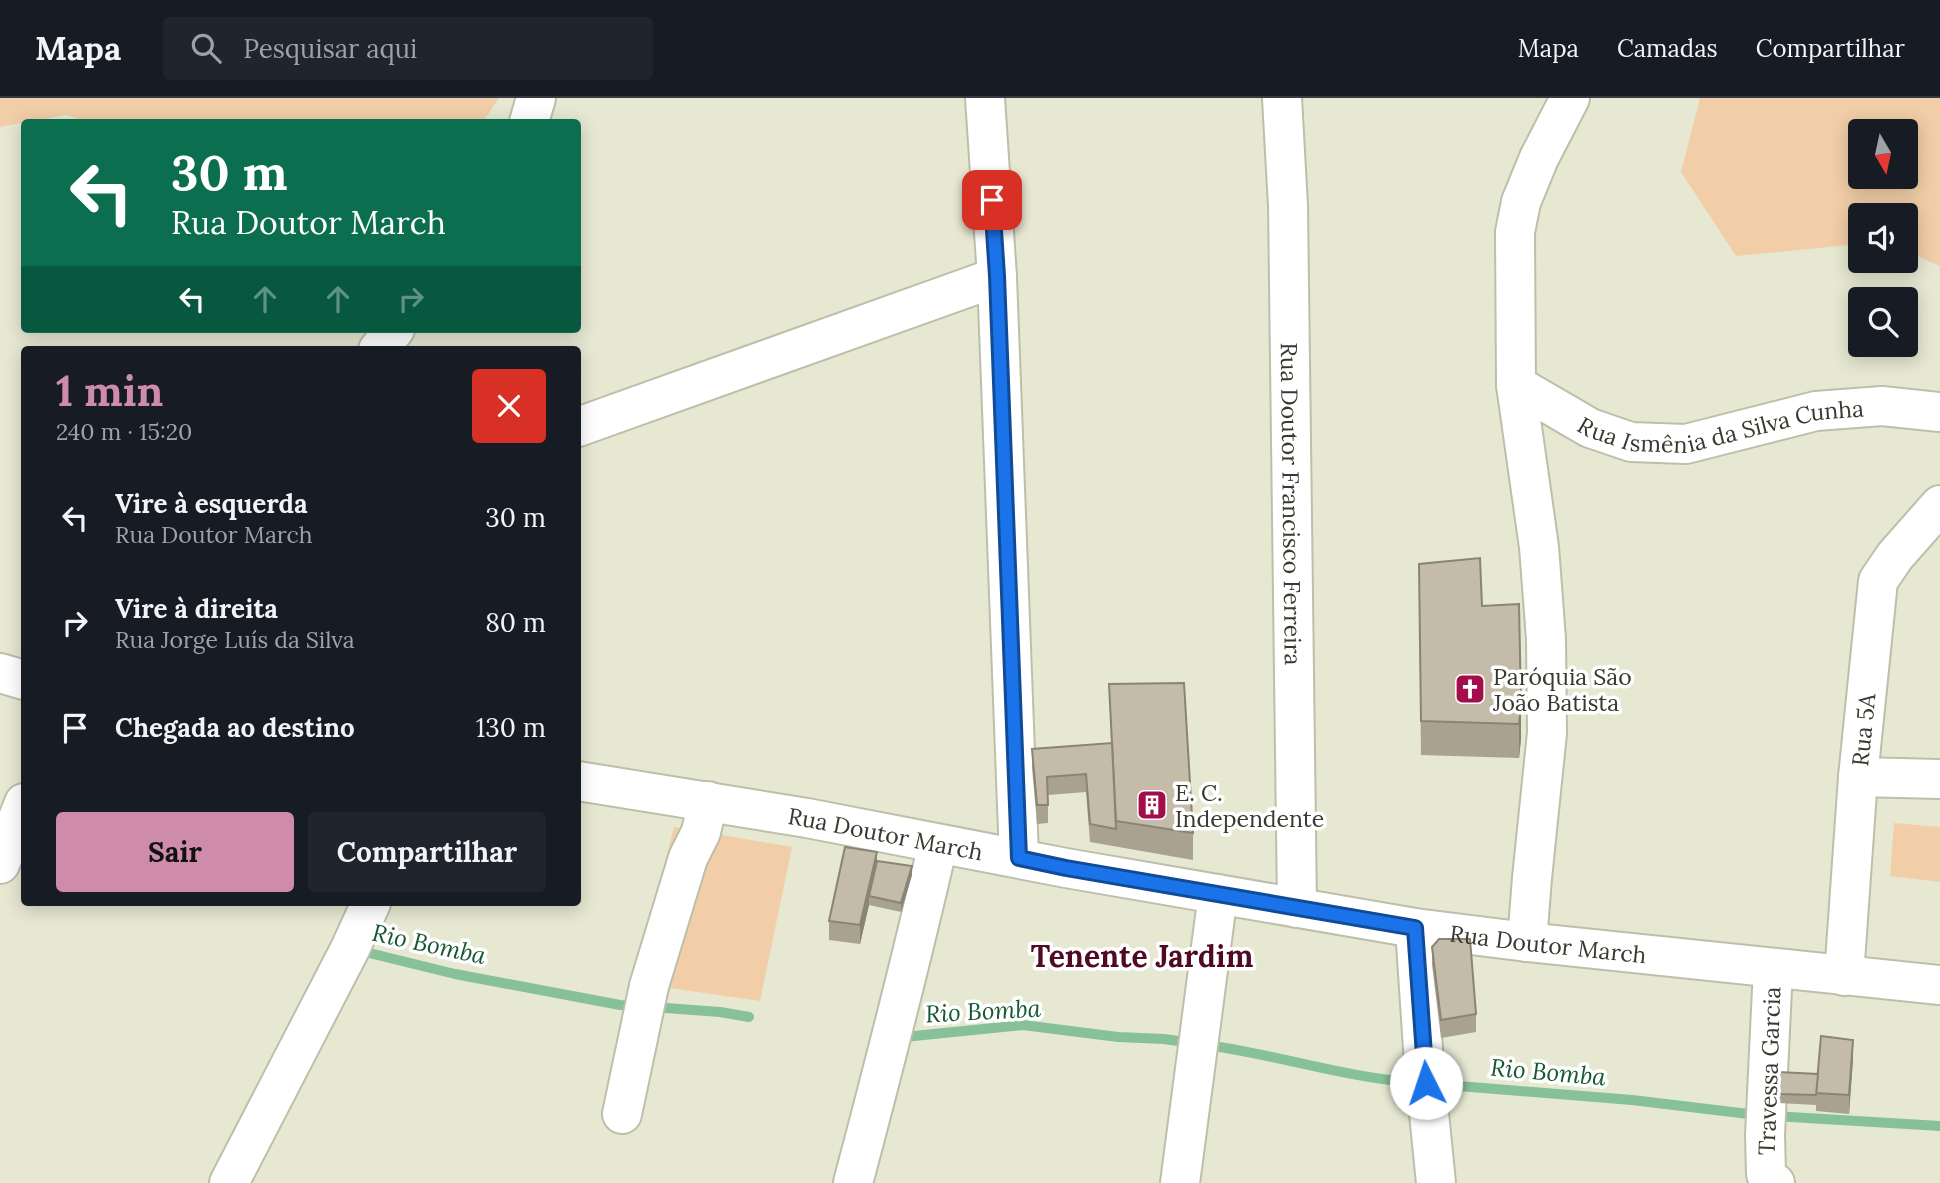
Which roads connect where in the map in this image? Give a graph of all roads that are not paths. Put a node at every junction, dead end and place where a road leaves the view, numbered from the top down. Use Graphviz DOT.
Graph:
graph roads {
  1 [pos="536,98"];
  2 [pos="985,98"];
  3 [pos="1282,98"];
  4 [pos="1570,98"];
  5 [pos="530,119"];
  6 [pos="997,276"];
  7 [pos="1516,385"];
  8 [pos="1940,412"];
  9 [pos="581,426"];
  10 [pos="1940,506"];
  11 [pos="0,673"];
  12 [pos="21,679"];
  13 [pos="1858,777"];
  14 [pos="1940,779"];
  15 [pos="581,782"];
  16 [pos="708,801"];
  17 [pos="21,811"];
  18 [pos="939,844"];
  19 [pos="1019,858"];
  20 [pos="0,864"];
  21 [pos="1218,894"];
  22 [pos="370,906"];
  23 [pos="1297,908"];
  24 [pos="1415,928"];
  25 [pos="1527,942"];
  26 [pos="1773,968"];
  27 [pos="1844,976"];
  28 [pos="1940,985"];
  29 [pos="622,1114"];
  30 [pos="1770,1178"];
  31 [pos="229,1183"];
  32 [pos="853,1183"];
  33 [pos="1180,1183"];
  34 [pos="1436,1183"];
  1 -- 5 [label="street"];
  2 -- 6 [label="street"];
  3 -- 23 [label="street, Rua Doutor Francisco Ferreira"];
  4 -- 7 [label="street"];
  6 -- 9 [label="street"];
  6 -- 19 [label="street"];
  7 -- 8 [label="street, Rua Ismênia da Silva Cunha"];
  7 -- 25 [label="street"];
  10 -- 13 [label="street, Rua 5A"];
  11 -- 12 [label="street"];
  13 -- 14 [label="street"];
  13 -- 27 [label="street, Rua 5A"];
  15 -- 16 [label="street, Rua Doutor March"];
  16 -- 18 [label="street, Rua Doutor March"];
  16 -- 29 [label="street"];
  17 -- 20 [label="street"];
  18 -- 19 [label="street, Rua Doutor March"];
  18 -- 32 [label="street"];
  19 -- 21 [label="street, Rua Doutor March"];
  21 -- 23 [label="street, Rua Doutor March"];
  21 -- 33 [label="street"];
  22 -- 31 [label="street"];
  23 -- 24 [label="street, Rua Doutor March"];
  24 -- 25 [label="street, Rua Doutor March"];
  24 -- 34 [label="street"];
  25 -- 26 [label="street, Rua Doutor March"];
  26 -- 27 [label="street, Rua Doutor March"];
  26 -- 30 [label="street, Travessa Garcia"];
  27 -- 28 [label="street, Rua Doutor March"];
}
